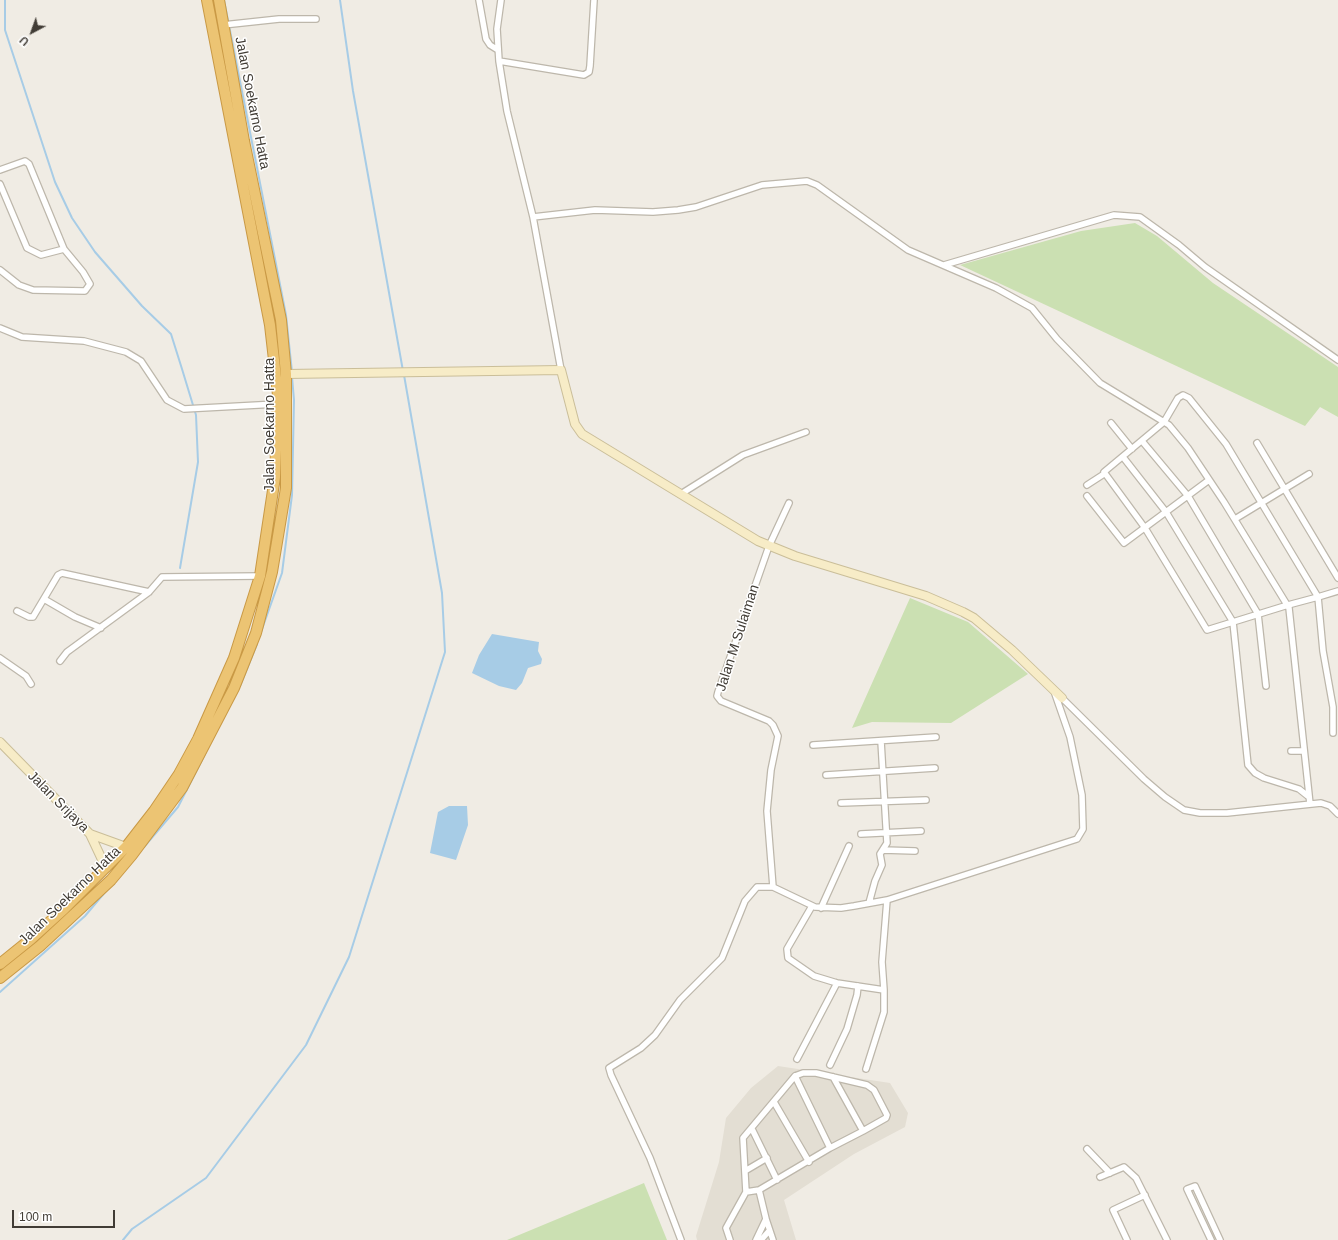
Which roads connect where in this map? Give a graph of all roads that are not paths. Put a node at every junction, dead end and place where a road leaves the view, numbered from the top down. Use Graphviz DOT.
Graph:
graph roads {
  1 [pos="207,0"];
  2 [pos="218,0"];
  3 [pos="479,0"];
  4 [pos="501,0"];
  5 [pos="594,0"];
  6 [pos="316,19"];
  7 [pos="225,24"];
  8 [pos="498,50"];
  9 [pos="499,61"];
  10 [pos="0,170"];
  11 [pos="0,184"];
  12 [pos="533,217"];
  13 [pos="64,249"];
  14 [pos="943,265"];
  15 [pos="0,270"];
  16 [pos="0,328"];
  17 [pos="1338,360"];
  18 [pos="561,370"];
  19 [pos="287,374"];
  20 [pos="277,404"];
  21 [pos="1164,422"];
  22 [pos="1111,423"];
  23 [pos="806,432"];
  24 [pos="1142,441"];
  25 [pos="1257,442"];
  26 [pos="1132,449"];
  27 [pos="1123,457"];
  28 [pos="1104,474"];
  29 [pos="1309,474"];
  30 [pos="1209,480"];
  31 [pos="1087,485"];
  32 [pos="1285,488"];
  33 [pos="681,494"];
  34 [pos="1087,496"];
  35 [pos="1188,496"];
  36 [pos="1262,502"];
  37 [pos="789,503"];
  38 [pos="1166,512"];
  39 [pos="1234,519"];
  40 [pos="1145,528"];
  41 [pos="768,546"];
  42 [pos="260,576"];
  43 [pos="1338,578"];
  44 [pos="1338,591"];
  45 [pos="149,592"];
  46 [pos="1318,597"];
  47 [pos="44,599"];
  48 [pos="1288,605"];
  49 [pos="17,612"];
  50 [pos="1258,614"];
  51 [pos="1233,622"];
  52 [pos="101,628"];
  53 [pos="0,658"];
  54 [pos="60,661"];
  55 [pos="31,684"];
  56 [pos="1266,686"];
  57 [pos="1054,691"];
  58 [pos="1062,698"];
  59 [pos="1333,733"];
  60 [pos="936,737"];
  61 [pos="881,741"];
  62 [pos="0,742"];
  63 [pos="813,746"];
  64 [pos="1291,751"];
  65 [pos="1304,751"];
  66 [pos="935,768"];
  67 [pos="883,771"];
  68 [pos="826,775"];
  69 [pos="1309,797"];
  70 [pos="926,800"];
  71 [pos="885,802"];
  72 [pos="841,803"];
  73 [pos="1310,804"];
  74 [pos="1338,814"];
  75 [pos="921,831"];
  76 [pos="887,832"];
  77 [pos="90,834"];
  78 [pos="861,834"];
  79 [pos="848,846"];
  80 [pos="126,847"];
  81 [pos="883,850"];
  82 [pos="915,851"];
  83 [pos="106,868"];
  84 [pos="773,887"];
  85 [pos="887,900"];
  86 [pos="869,903"];
  87 [pos="812,906"];
  88 [pos="821,908"];
  89 [pos="0,964"];
  90 [pos="0,978"];
  91 [pos="838,983"];
  92 [pos="858,986"];
  93 [pos="884,990"];
  94 [pos="797,1059"];
  95 [pos="830,1065"];
  96 [pos="866,1069"];
  97 [pos="795,1076"];
  98 [pos="833,1077"];
  99 [pos="774,1102"];
  100 [pos="752,1129"];
  101 [pos="863,1132"];
  102 [pos="830,1148"];
  103 [pos="1087,1148"];
  104 [pos="766,1158"];
  105 [pos="809,1162"];
  106 [pos="745,1171"];
  107 [pos="1110,1173"];
  108 [pos="1100,1178"];
  109 [pos="777,1180"];
  110 [pos="759,1190"];
  111 [pos="746,1192"];
  112 [pos="1145,1195"];
  113 [pos="766,1219"];
  114 [pos="769,1230"];
  115 [pos="681,1240"];
  116 [pos="730,1240"];
  117 [pos="756,1240"];
  118 [pos="761,1240"];
  119 [pos="773,1240"];
  120 [pos="1127,1240"];
  121 [pos="1167,1240"];
  122 [pos="1211,1240"];
  123 [pos="1220,1240"];
  1 -- 20 [label="highway, Jalan Soekarno Hatta"];
  2 -- 7 [label="highway, Jalan Soekarno Hatta"];
  3 -- 8 [label="street"];
  4 -- 8 [label="street"];
  5 -- 9 [label="street"];
  6 -- 7 [label="street"];
  7 -- 19 [label="highway, Jalan Soekarno Hatta"];
  8 -- 9 [label="street"];
  9 -- 12 [label="street"];
  10 -- 13 [label="street"];
  11 -- 13 [label="street"];
  12 -- 14 [label="street"];
  12 -- 18 [label="street"];
  13 -- 15 [label="street"];
  14 -- 17 [label="street"];
  14 -- 21 [label="street"];
  16 -- 20 [label="street"];
  18 -- 19 [label="street"];
  18 -- 33 [label="street"];
  19 -- 90 [label="highway, Jalan Soekarno Hatta"];
  20 -- 42 [label="highway, Jalan Soekarno Hatta"];
  21 -- 24 [label="street"];
  21 -- 30 [label="street"];
  21 -- 36 [label="street"];
  22 -- 26 [label="street"];
  23 -- 33 [label="street"];
  24 -- 26 [label="street"];
  24 -- 35 [label="street"];
  25 -- 32 [label="street"];
  26 -- 27 [label="street"];
  27 -- 28 [label="street"];
  27 -- 38 [label="street"];
  28 -- 31 [label="street"];
  28 -- 40 [label="street"];
  29 -- 32 [label="street"];
  30 -- 35 [label="street"];
  30 -- 39 [label="street"];
  32 -- 36 [label="street"];
  32 -- 43 [label="street"];
  33 -- 41 [label="street"];
  34 -- 40 [label="street"];
  35 -- 38 [label="street"];
  35 -- 50 [label="street"];
  36 -- 39 [label="street"];
  36 -- 46 [label="street"];
  37 -- 41 [label="street"];
  38 -- 40 [label="street"];
  38 -- 51 [label="street"];
  39 -- 48 [label="street"];
  40 -- 51 [label="street"];
  41 -- 57 [label="street"];
  41 -- 84 [label="street, Jalan M Sulaiman"];
  42 -- 45 [label="street"];
  42 -- 80 [label="highway, Jalan Soekarno Hatta"];
  44 -- 46 [label="street"];
  45 -- 47 [label="street"];
  45 -- 52 [label="street"];
  46 -- 48 [label="street"];
  46 -- 59 [label="street"];
  47 -- 49 [label="street"];
  47 -- 52 [label="street"];
  48 -- 50 [label="street"];
  48 -- 65 [label="street"];
  50 -- 51 [label="street"];
  50 -- 56 [label="street"];
  51 -- 69 [label="street"];
  52 -- 54 [label="street"];
  53 -- 55 [label="street"];
  57 -- 58 [label="street"];
  57 -- 85 [label="street"];
  58 -- 73 [label="street"];
  60 -- 61 [label="street"];
  61 -- 63 [label="street"];
  61 -- 67 [label="street"];
  62 -- 77 [label="street, Jalan Srijaya"];
  64 -- 65 [label="street"];
  65 -- 69 [label="street"];
  66 -- 67 [label="street"];
  67 -- 68 [label="street"];
  67 -- 71 [label="street"];
  69 -- 73 [label="street"];
  70 -- 71 [label="street"];
  71 -- 72 [label="street"];
  71 -- 76 [label="street"];
  73 -- 74 [label="street"];
  75 -- 76 [label="street"];
  76 -- 78 [label="street"];
  76 -- 81 [label="street"];
  77 -- 80 [label="street, Jalan Srijaya"];
  77 -- 83 [label="street"];
  79 -- 88 [label="street"];
  80 -- 83 [label="highway, Jalan Soekarno Hatta"];
  81 -- 82 [label="street"];
  81 -- 86 [label="street"];
  83 -- 89 [label="highway, Jalan Soekarno Hatta"];
  84 -- 87 [label="street"];
  84 -- 115 [label="street"];
  85 -- 86 [label="street"];
  85 -- 93 [label="street"];
  86 -- 88 [label="street"];
  87 -- 88 [label="street"];
  87 -- 91 [label="street"];
  91 -- 92 [label="street"];
  91 -- 94 [label="street"];
  92 -- 93 [label="street"];
  92 -- 95 [label="street"];
  93 -- 96 [label="street"];
  97 -- 98 [label="street"];
  97 -- 99 [label="street"];
  97 -- 102 [label="street"];
  98 -- 101 [label="street"];
  98 -- 101 [label="street"];
  99 -- 100 [label="street"];
  99 -- 105 [label="street"];
  100 -- 104 [label="street"];
  100 -- 106 [label="street"];
  101 -- 102 [label="street"];
  102 -- 105 [label="street"];
  103 -- 107 [label="street"];
  104 -- 106 [label="street"];
  104 -- 109 [label="street"];
  105 -- 109 [label="street"];
  106 -- 111 [label="street"];
  107 -- 108 [label="street"];
  107 -- 112 [label="street"];
  109 -- 110 [label="street"];
  110 -- 111 [label="street"];
  110 -- 113 [label="street"];
  111 -- 116 [label="street"];
  112 -- 120 [label="street"];
  112 -- 121 [label="street"];
  113 -- 114 [label="street"];
  113 -- 117 [label="street"];
  114 -- 118 [label="street"];
  114 -- 119 [label="street"];
  122 -- 123 [label="street"];
}
